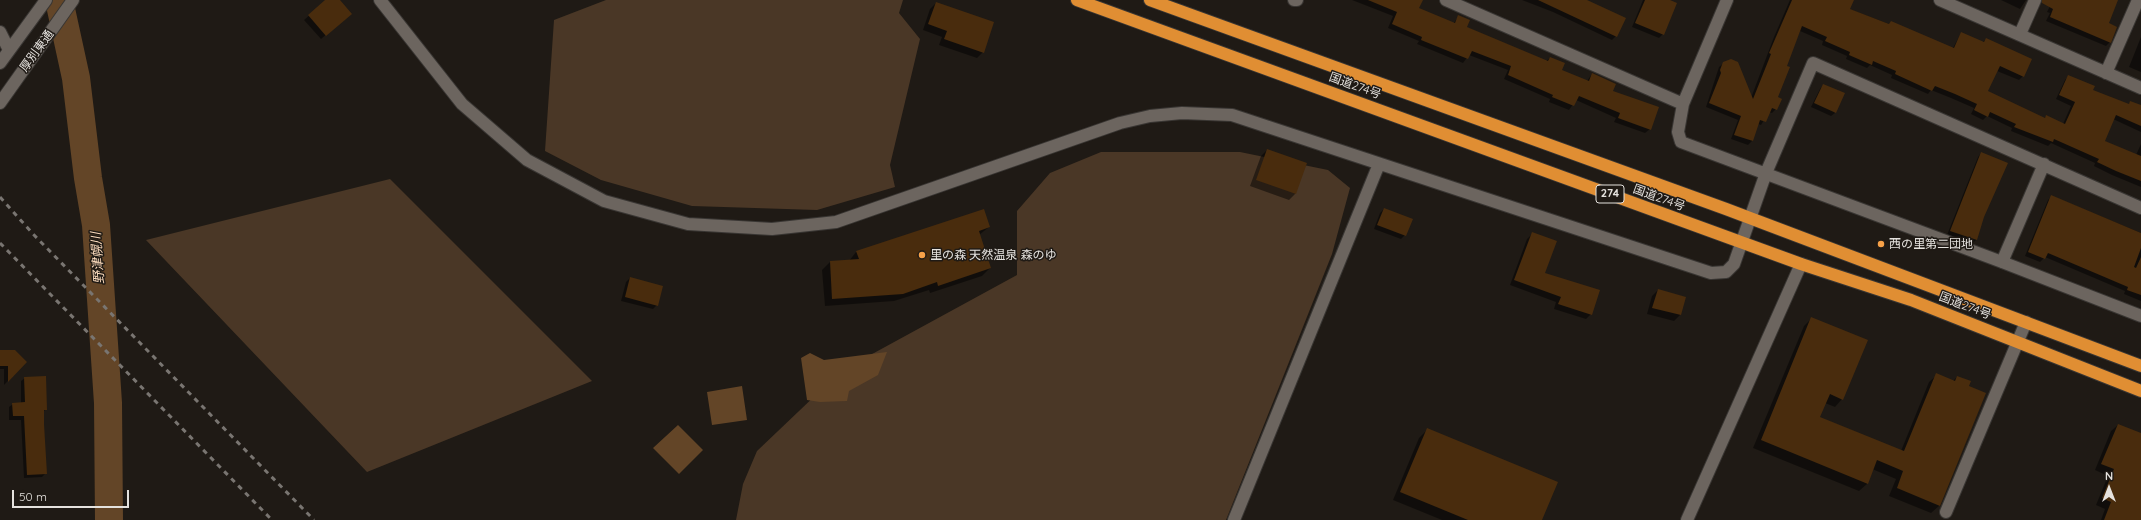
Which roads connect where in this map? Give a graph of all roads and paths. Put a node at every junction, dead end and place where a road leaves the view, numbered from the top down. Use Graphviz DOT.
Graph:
graph roads {
  1 [pos="46,0"];
  2 [pos="73,0"];
  3 [pos="380,0"];
  4 [pos="1077,0"];
  5 [pos="1150,0"];
  6 [pos="1446,0"];
  7 [pos="1726,0"];
  8 [pos="1940,0"];
  9 [pos="2035,0"];
  10 [pos="2138,0"];
  11 [pos="0,32"];
  12 [pos="2020,34"];
  13 [pos="9,50"];
  14 [pos="0,63"];
  15 [pos="2106,73"];
  16 [pos="2141,88"];
  17 [pos="0,103"];
  18 [pos="1683,104"];
  19 [pos="1379,164"];
  20 [pos="2044,164"];
  21 [pos="1766,173"];
  22 [pos="2141,208"];
  23 [pos="1749,218"];
  24 [pos="1741,242"];
  25 [pos="2002,262"];
  26 [pos="1801,264"];
  27 [pos="2141,316"];
  28 [pos="2026,322"];
  29 [pos="2019,342"];
  30 [pos="2141,366"];
  31 [pos="2141,391"];
  32 [pos="1946,512"];
  33 [pos="1234,520"];
  34 [pos="1687,520"];
  1 -- 13 [label="street, 厚別東通"];
  2 -- 17 [label="street, 厚別東通"];
  3 -- 19 [label="street"];
  4 -- 24 [label="highway, 国道274号 / 274"];
  5 -- 23 [label="highway, 国道274号 / 274"];
  6 -- 18 [label="street"];
  7 -- 18 [label="street"];
  8 -- 12 [label="street"];
  9 -- 12 [label="street"];
  10 -- 15 [label="street"];
  11 -- 13 [label="street"];
  12 -- 15 [label="street"];
  13 -- 14 [label="street, 厚別東通"];
  15 -- 16 [label="street"];
  18 -- 21 [label="street"];
  19 -- 24 [label="street"];
  19 -- 33 [label="street"];
  20 -- 21 [label="street"];
  20 -- 22 [label="street"];
  20 -- 25 [label="street"];
  21 -- 23 [label="street"];
  21 -- 25 [label="street"];
  23 -- 24 [label="street"];
  23 -- 28 [label="highway, 国道274号 / 274"];
  24 -- 26 [label="highway, 国道274号 / 274"];
  25 -- 27 [label="street"];
  26 -- 29 [label="highway, 国道274号 / 274"];
  26 -- 34 [label="street"];
  28 -- 29 [label="street"];
  28 -- 30 [label="highway, 国道274号 / 274"];
  29 -- 31 [label="highway, 国道274号 / 274"];
  29 -- 32 [label="street"];
}
